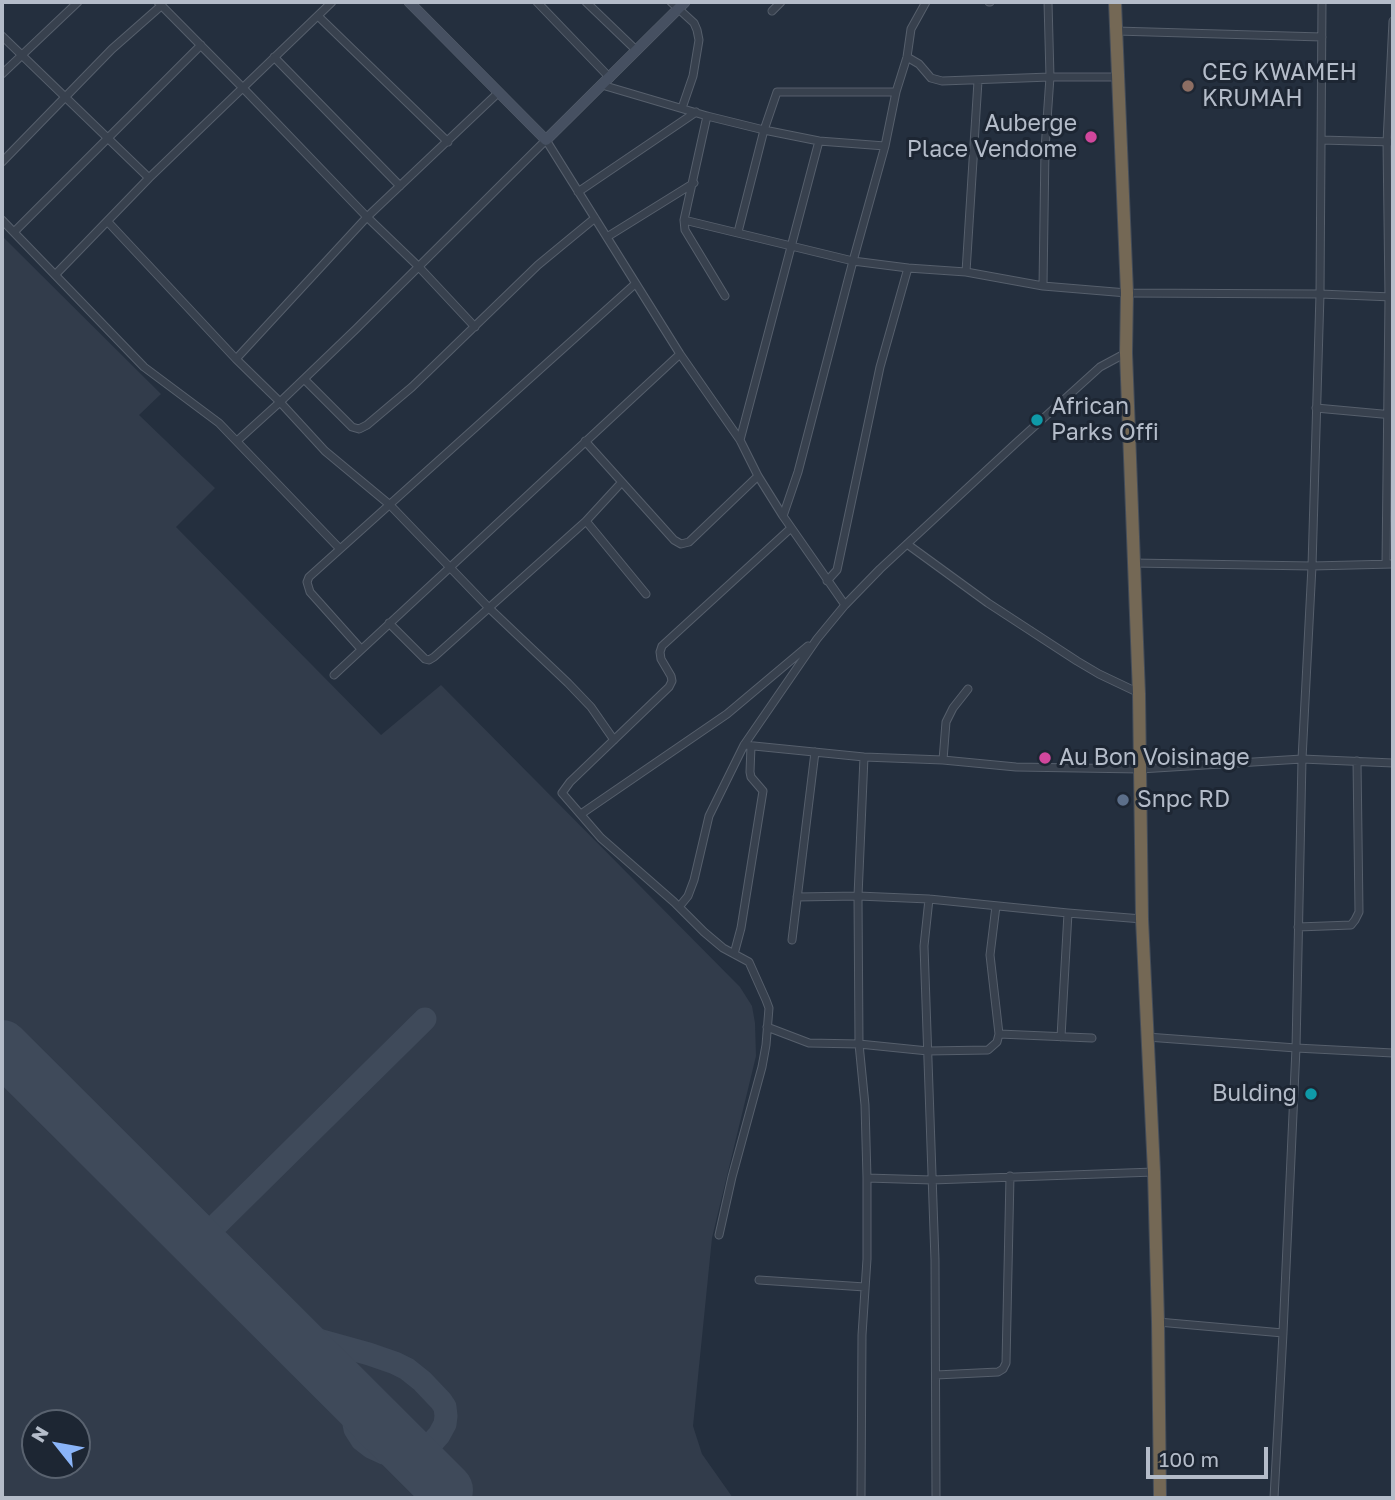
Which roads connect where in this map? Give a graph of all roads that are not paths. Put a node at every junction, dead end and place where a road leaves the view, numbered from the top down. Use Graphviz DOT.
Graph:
graph roads {
  1 [pos="78,2"];
  2 [pos="332,2"];
  3 [pos="537,2"];
  4 [pos="586,2"];
  5 [pos="781,2"];
  6 [pos="926,2"];
  7 [pos="1048,2"];
  8 [pos="1115,2"];
  9 [pos="1322,2"];
  10 [pos="413,3"];
  11 [pos="160,4"];
  12 [pos="678,4"];
  13 [pos="772,11"];
  14 [pos="318,16"];
  15 [pos="1393,21"];
  16 [pos="1116,31"];
  17 [pos="2,36"];
  18 [pos="1322,37"];
  19 [pos="201,45"];
  20 [pos="637,51"];
  21 [pos="21,55"];
  22 [pos="274,57"];
  23 [pos="907,57"];
  24 [pos="2,74"];
  25 [pos="1049,77"];
  26 [pos="1118,77"];
  27 [pos="606,81"];
  28 [pos="978,81"];
  29 [pos="242,87"];
  30 [pos="499,92"];
  31 [pos="896,93"];
  32 [pos="65,97"];
  33 [pos="682,108"];
  34 [pos="696,112"];
  35 [pos="707,116"];
  36 [pos="764,130"];
  37 [pos="107,138"];
  38 [pos="546,140"];
  39 [pos="1321,140"];
  40 [pos="819,141"];
  41 [pos="448,142"];
  42 [pos="1390,142"];
  43 [pos="886,146"];
  44 [pos="2,162"];
  45 [pos="149,178"];
  46 [pos="694,183"];
  47 [pos="400,186"];
  48 [pos="579,192"];
  49 [pos="367,217"];
  50 [pos="595,218"];
  51 [pos="2,220"];
  52 [pos="684,220"];
  53 [pos="108,222"];
  54 [pos="14,232"];
  55 [pos="738,232"];
  56 [pos="607,237"];
  57 [pos="792,246"];
  58 [pos="853,261"];
  59 [pos="418,266"];
  60 [pos="908,268"];
  61 [pos="965,272"];
  62 [pos="56,274"];
  63 [pos="635,284"];
  64 [pos="1043,286"];
  65 [pos="1127,293"];
  66 [pos="1320,294"];
  67 [pos="725,296"];
  68 [pos="1391,297"];
  69 [pos="475,327"];
  70 [pos="1126,353"];
  71 [pos="680,354"];
  72 [pos="236,359"];
  73 [pos="304,379"];
  74 [pos="280,402"];
  75 [pos="1316,408"];
  76 [pos="1390,414"];
  77 [pos="740,440"];
  78 [pos="237,441"];
  79 [pos="585,441"];
  80 [pos="758,476"];
  81 [pos="621,482"];
  82 [pos="390,505"];
  83 [pos="783,516"];
  84 [pos="586,521"];
  85 [pos="791,528"];
  86 [pos="907,544"];
  87 [pos="340,549"];
  88 [pos="1133,563"];
  89 [pos="1390,564"];
  90 [pos="1312,566"];
  91 [pos="449,567"];
  92 [pos="827,581"];
  93 [pos="646,594"];
  94 [pos="845,605"];
  95 [pos="489,608"];
  96 [pos="389,623"];
  97 [pos="817,639"];
  98 [pos="360,649"];
  99 [pos="334,675"];
  100 [pos="968,689"];
  101 [pos="1139,694"];
  102 [pos="614,740"];
  103 [pos="748,746"];
  104 [pos="815,752"];
  105 [pos="864,757"];
  106 [pos="1302,758"];
  107 [pos="943,760"];
  108 [pos="1357,761"];
  109 [pos="1393,763"];
  110 [pos="1140,769"];
  111 [pos="581,814"];
  112 [pos="858,896"];
  113 [pos="797,897"];
  114 [pos="929,899"];
  115 [pos="996,906"];
  116 [pos="680,907"];
  117 [pos="1068,913"];
  118 [pos="1142,919"];
  119 [pos="1298,927"];
  120 [pos="792,940"];
  121 [pos="734,954"];
  122 [pos="767,1027"];
  123 [pos="999,1034"];
  124 [pos="1061,1037"];
  125 [pos="1146,1037"];
  126 [pos="1092,1038"];
  127 [pos="859,1044"];
  128 [pos="1297,1048"];
  129 [pos="928,1051"];
  130 [pos="1393,1053"];
  131 [pos="1154,1172"];
  132 [pos="1010,1176"];
  133 [pos="867,1178"];
  134 [pos="932,1180"];
  135 [pos="719,1235"];
  136 [pos="759,1280"];
  137 [pos="865,1287"];
  138 [pos="1158,1322"];
  139 [pos="1283,1334"];
  140 [pos="936,1374"];
  141 [pos="861,1498"];
  142 [pos="936,1498"];
  143 [pos="1160,1498"];
  144 [pos="1274,1498"];
  1 -- 21 [label="street"];
  2 -- 14 [label="street"];
  3 -- 27 [label="street"];
  4 -- 20 [label="street"];
  5 -- 13 [label="street"];
  6 -- 23 [label="street"];
  7 -- 25 [label="street"];
  8 -- 16 [label="highway"];
  9 -- 18 [label="street"];
  10 -- 30 [label="street"];
  11 -- 19 [label="street"];
  11 -- 32 [label="street"];
  12 -- 20 [label="street"];
  12 -- 33 [label="street"];
  14 -- 22 [label="street"];
  14 -- 41 [label="street"];
  15 -- 42 [label="street"];
  16 -- 18 [label="street"];
  16 -- 26 [label="highway"];
  17 -- 21 [label="street"];
  18 -- 39 [label="street"];
  19 -- 29 [label="street"];
  19 -- 37 [label="street"];
  20 -- 27 [label="street"];
  21 -- 24 [label="street"];
  21 -- 32 [label="street"];
  22 -- 29 [label="street"];
  22 -- 47 [label="street"];
  23 -- 28 [label="street"];
  23 -- 31 [label="street"];
  25 -- 26 [label="street"];
  25 -- 28 [label="street"];
  25 -- 64 [label="street"];
  26 -- 65 [label="highway"];
  27 -- 33 [label="street"];
  27 -- 38 [label="street"];
  28 -- 61 [label="street"];
  29 -- 45 [label="street"];
  29 -- 49 [label="street"];
  30 -- 38 [label="street"];
  30 -- 41 [label="street"];
  31 -- 36 [label="street"];
  31 -- 43 [label="street"];
  32 -- 37 [label="street"];
  32 -- 44 [label="street"];
  33 -- 34 [label="street"];
  34 -- 35 [label="street"];
  34 -- 48 [label="street"];
  35 -- 36 [label="street"];
  35 -- 46 [label="street"];
  36 -- 40 [label="street"];
  36 -- 55 [label="street"];
  37 -- 45 [label="street"];
  37 -- 54 [label="street"];
  38 -- 48 [label="street"];
  38 -- 59 [label="street"];
  39 -- 42 [label="street"];
  39 -- 66 [label="street"];
  40 -- 43 [label="street"];
  40 -- 57 [label="street"];
  41 -- 47 [label="street"];
  42 -- 68 [label="street"];
  43 -- 58 [label="street"];
  45 -- 53 [label="street"];
  46 -- 52 [label="street"];
  46 -- 56 [label="street"];
  47 -- 49 [label="street"];
  48 -- 50 [label="street"];
  49 -- 59 [label="street"];
  49 -- 72 [label="street"];
  50 -- 56 [label="street"];
  50 -- 69 [label="street"];
  51 -- 54 [label="street"];
  52 -- 55 [label="street"];
  52 -- 67 [label="street"];
  53 -- 62 [label="street"];
  53 -- 72 [label="street"];
  54 -- 62 [label="street"];
  55 -- 57 [label="street"];
  56 -- 63 [label="street"];
  57 -- 58 [label="street"];
  57 -- 77 [label="street"];
  58 -- 60 [label="street"];
  58 -- 83 [label="street"];
  59 -- 69 [label="street"];
  59 -- 73 [label="street"];
  60 -- 61 [label="street"];
  60 -- 92 [label="street"];
  61 -- 64 [label="street"];
  62 -- 78 [label="street"];
  63 -- 71 [label="street"];
  63 -- 82 [label="street"];
  64 -- 65 [label="street"];
  65 -- 66 [label="street"];
  65 -- 70 [label="highway"];
  66 -- 68 [label="street"];
  66 -- 75 [label="street"];
  68 -- 76 [label="street"];
  69 -- 73 [label="street"];
  70 -- 86 [label="street"];
  70 -- 88 [label="highway"];
  71 -- 77 [label="street"];
  71 -- 79 [label="street"];
  72 -- 74 [label="street"];
  73 -- 74 [label="street"];
  74 -- 78 [label="street"];
  74 -- 82 [label="street"];
  75 -- 76 [label="street"];
  75 -- 90 [label="street"];
  76 -- 89 [label="street"];
  77 -- 80 [label="street"];
  78 -- 87 [label="street"];
  79 -- 81 [label="street"];
  79 -- 91 [label="street"];
  80 -- 81 [label="street"];
  80 -- 83 [label="street"];
  81 -- 84 [label="street"];
  82 -- 87 [label="street"];
  82 -- 91 [label="street"];
  83 -- 85 [label="street"];
  84 -- 93 [label="street"];
  84 -- 95 [label="street"];
  85 -- 92 [label="street"];
  85 -- 102 [label="street"];
  86 -- 94 [label="street"];
  86 -- 101 [label="street"];
  87 -- 98 [label="street"];
  88 -- 90 [label="street"];
  88 -- 101 [label="highway"];
  89 -- 90 [label="street"];
  90 -- 106 [label="street"];
  91 -- 95 [label="street"];
  91 -- 96 [label="street"];
  92 -- 94 [label="street"];
  94 -- 97 [label="street"];
  95 -- 96 [label="street"];
  95 -- 102 [label="street"];
  96 -- 98 [label="street"];
  97 -- 103 [label="street"];
  97 -- 111 [label="street"];
  98 -- 99 [label="street"];
  100 -- 107 [label="street"];
  101 -- 110 [label="highway"];
  102 -- 111 [label="street"];
  103 -- 104 [label="street"];
  103 -- 116 [label="street"];
  103 -- 121 [label="street"];
  104 -- 105 [label="street"];
  104 -- 113 [label="street"];
  105 -- 107 [label="street"];
  105 -- 112 [label="street"];
  106 -- 108 [label="street"];
  106 -- 110 [label="street"];
  106 -- 119 [label="street"];
  107 -- 110 [label="street"];
  108 -- 109 [label="street"];
  108 -- 119 [label="street"];
  110 -- 118 [label="highway"];
  111 -- 116 [label="street"];
  112 -- 113 [label="street"];
  112 -- 114 [label="street"];
  112 -- 127 [label="street"];
  113 -- 120 [label="street"];
  114 -- 115 [label="street"];
  114 -- 129 [label="street"];
  115 -- 117 [label="street"];
  115 -- 123 [label="street"];
  116 -- 121 [label="street"];
  117 -- 118 [label="street"];
  117 -- 124 [label="street"];
  118 -- 125 [label="highway"];
  119 -- 128 [label="street"];
  121 -- 122 [label="street"];
  122 -- 127 [label="street"];
  122 -- 135 [label="street"];
  123 -- 124 [label="street"];
  123 -- 129 [label="street"];
  124 -- 126 [label="street"];
  125 -- 128 [label="street"];
  125 -- 131 [label="highway"];
  127 -- 129 [label="street"];
  127 -- 133 [label="street"];
  128 -- 130 [label="street"];
  128 -- 139 [label="street"];
  129 -- 134 [label="street"];
  131 -- 132 [label="street"];
  131 -- 138 [label="highway"];
  132 -- 134 [label="street"];
  132 -- 140 [label="street"];
  133 -- 134 [label="street"];
  133 -- 137 [label="street"];
  134 -- 140 [label="street"];
  136 -- 137 [label="street"];
  137 -- 141 [label="street"];
  138 -- 139 [label="street"];
  138 -- 143 [label="highway"];
  139 -- 144 [label="street"];
  140 -- 142 [label="street"];
}
